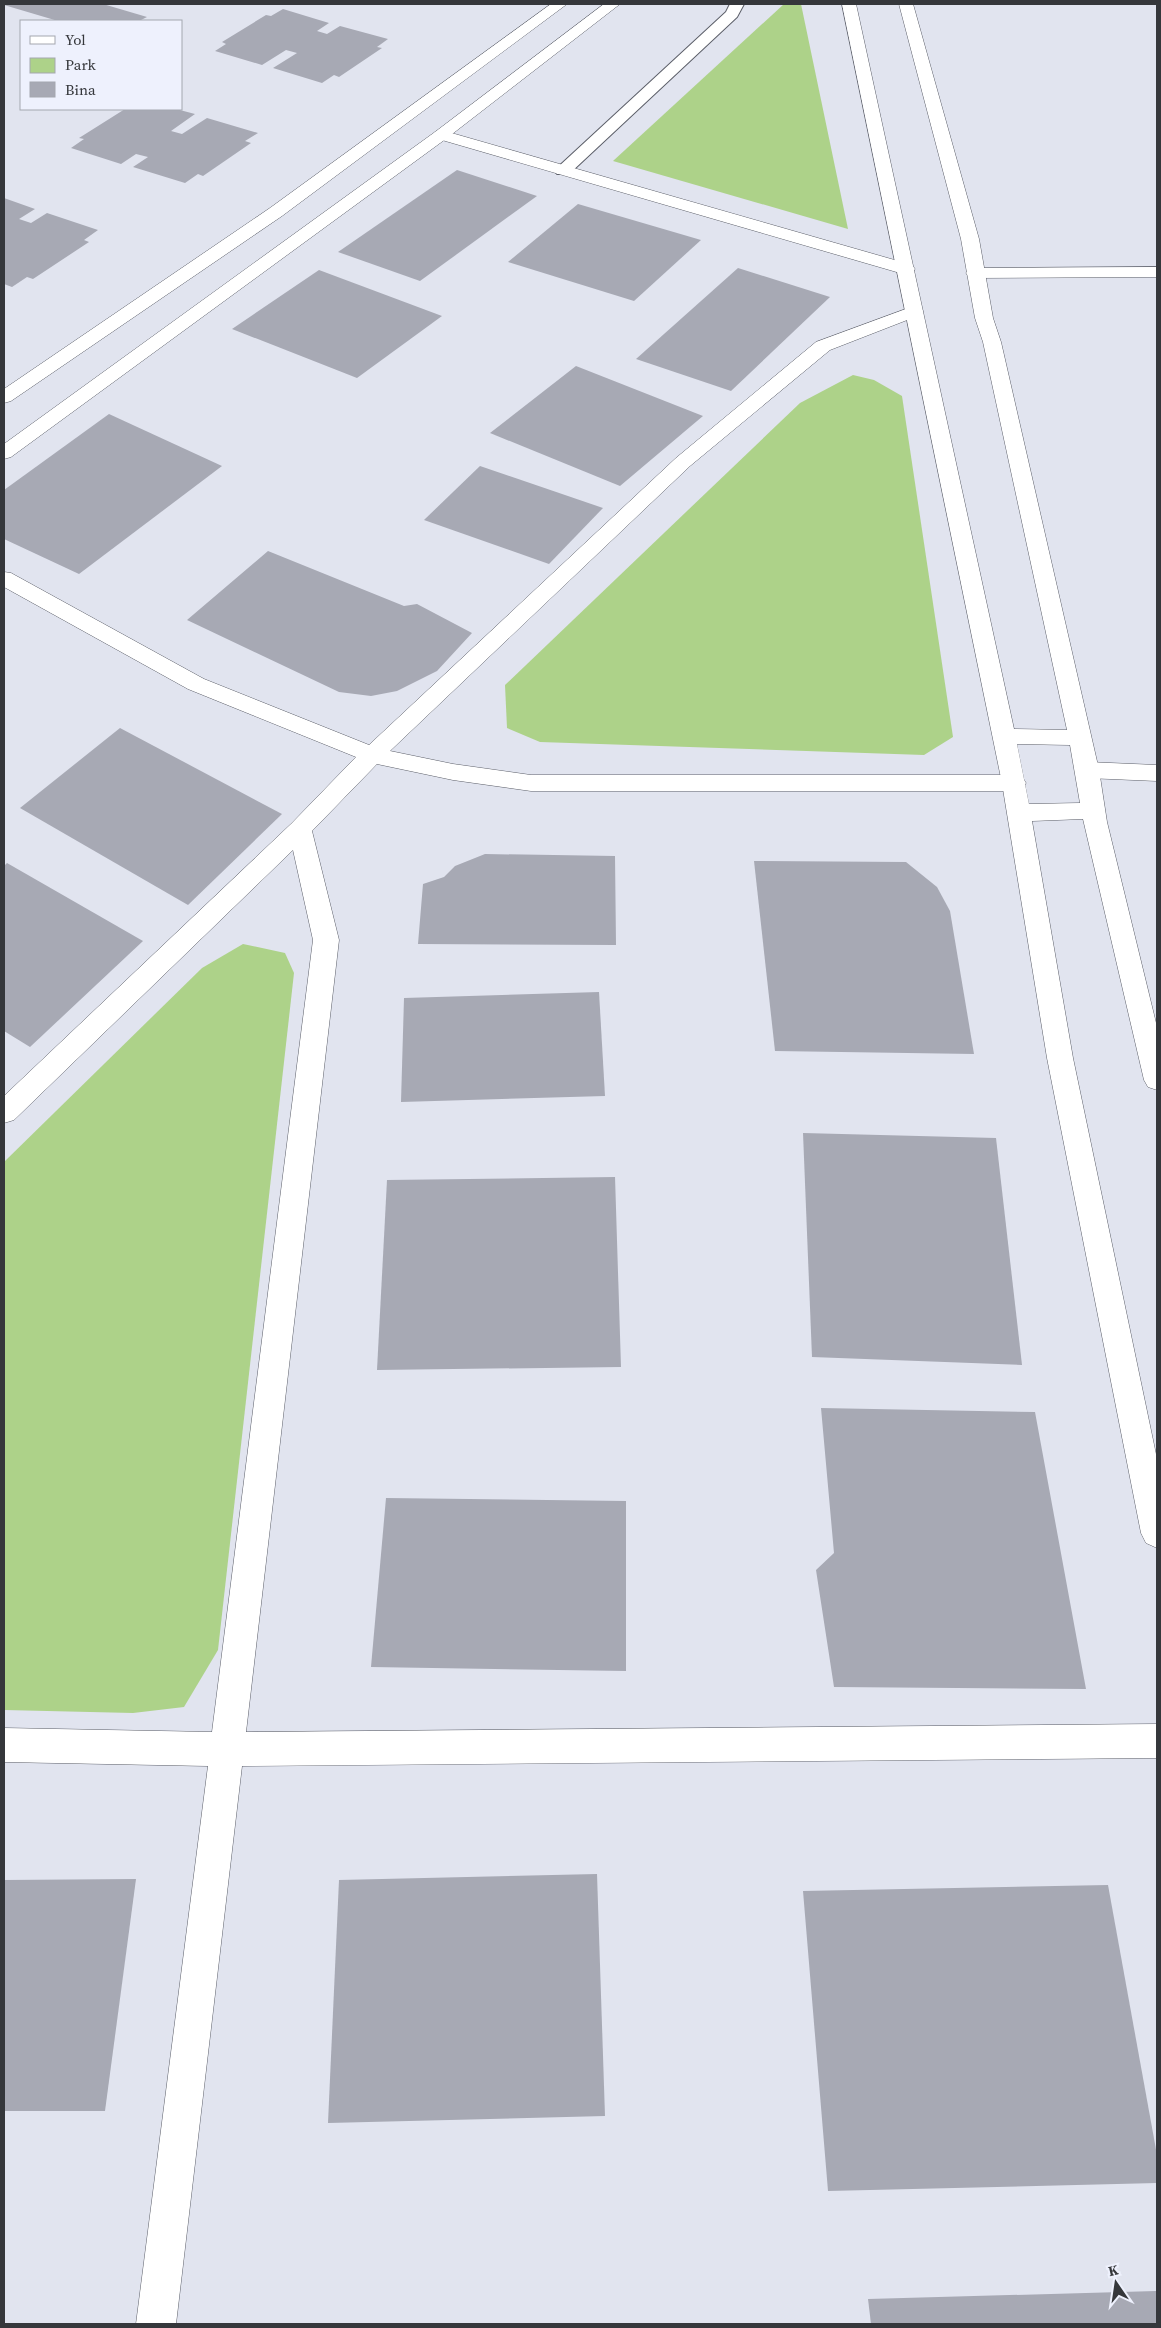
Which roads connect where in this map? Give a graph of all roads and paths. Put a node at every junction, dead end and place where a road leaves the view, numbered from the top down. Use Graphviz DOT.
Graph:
graph roads {
  1 [pos="560,4"];
  2 [pos="613,4"];
  3 [pos="738,4"];
  4 [pos="849,4"];
  5 [pos="906,4"];
  6 [pos="441,135"];
  7 [pos="563,170"];
  8 [pos="906,269"];
  9 [pos="1157,272"];
  10 [pos="975,273"];
  11 [pos="914,311"];
  12 [pos="4,398"];
  13 [pos="4,452"];
  14 [pos="4,578"];
  15 [pos="1003,736"];
  16 [pos="1079,738"];
  17 [pos="372,755"];
  18 [pos="1087,770"];
  19 [pos="1157,772"];
  20 [pos="1014,783"];
  21 [pos="1093,811"];
  22 [pos="1019,812"];
  23 [pos="300,829"];
  24 [pos="1157,1080"];
  25 [pos="4,1112"];
  26 [pos="1157,1533"];
  27 [pos="1157,1740"];
  28 [pos="4,1745"];
  29 [pos="227,1750"];
  30 [pos="156,2324"];
  1 -- 12 [label="street"];
  2 -- 6 [label="street"];
  3 -- 7 [label="lane"];
  4 -- 8 [label="street"];
  5 -- 10 [label="street"];
  6 -- 7 [label="street"];
  6 -- 13 [label="street"];
  7 -- 8 [label="street"];
  8 -- 11 [label="street"];
  9 -- 10 [label="street"];
  10 -- 16 [label="street"];
  11 -- 15 [label="street"];
  11 -- 17 [label="street"];
  14 -- 17 [label="street"];
  15 -- 16 [label="street"];
  15 -- 20 [label="street"];
  16 -- 18 [label="street"];
  17 -- 20 [label="street"];
  17 -- 23 [label="street"];
  18 -- 19 [label="street"];
  18 -- 21 [label="street"];
  20 -- 22 [label="street"];
  21 -- 22 [label="street"];
  21 -- 24 [label="street"];
  22 -- 26 [label="street"];
  23 -- 25 [label="street"];
  23 -- 29 [label="street"];
  27 -- 29 [label="street"];
  28 -- 29 [label="street"];
  29 -- 30 [label="street"];
}
